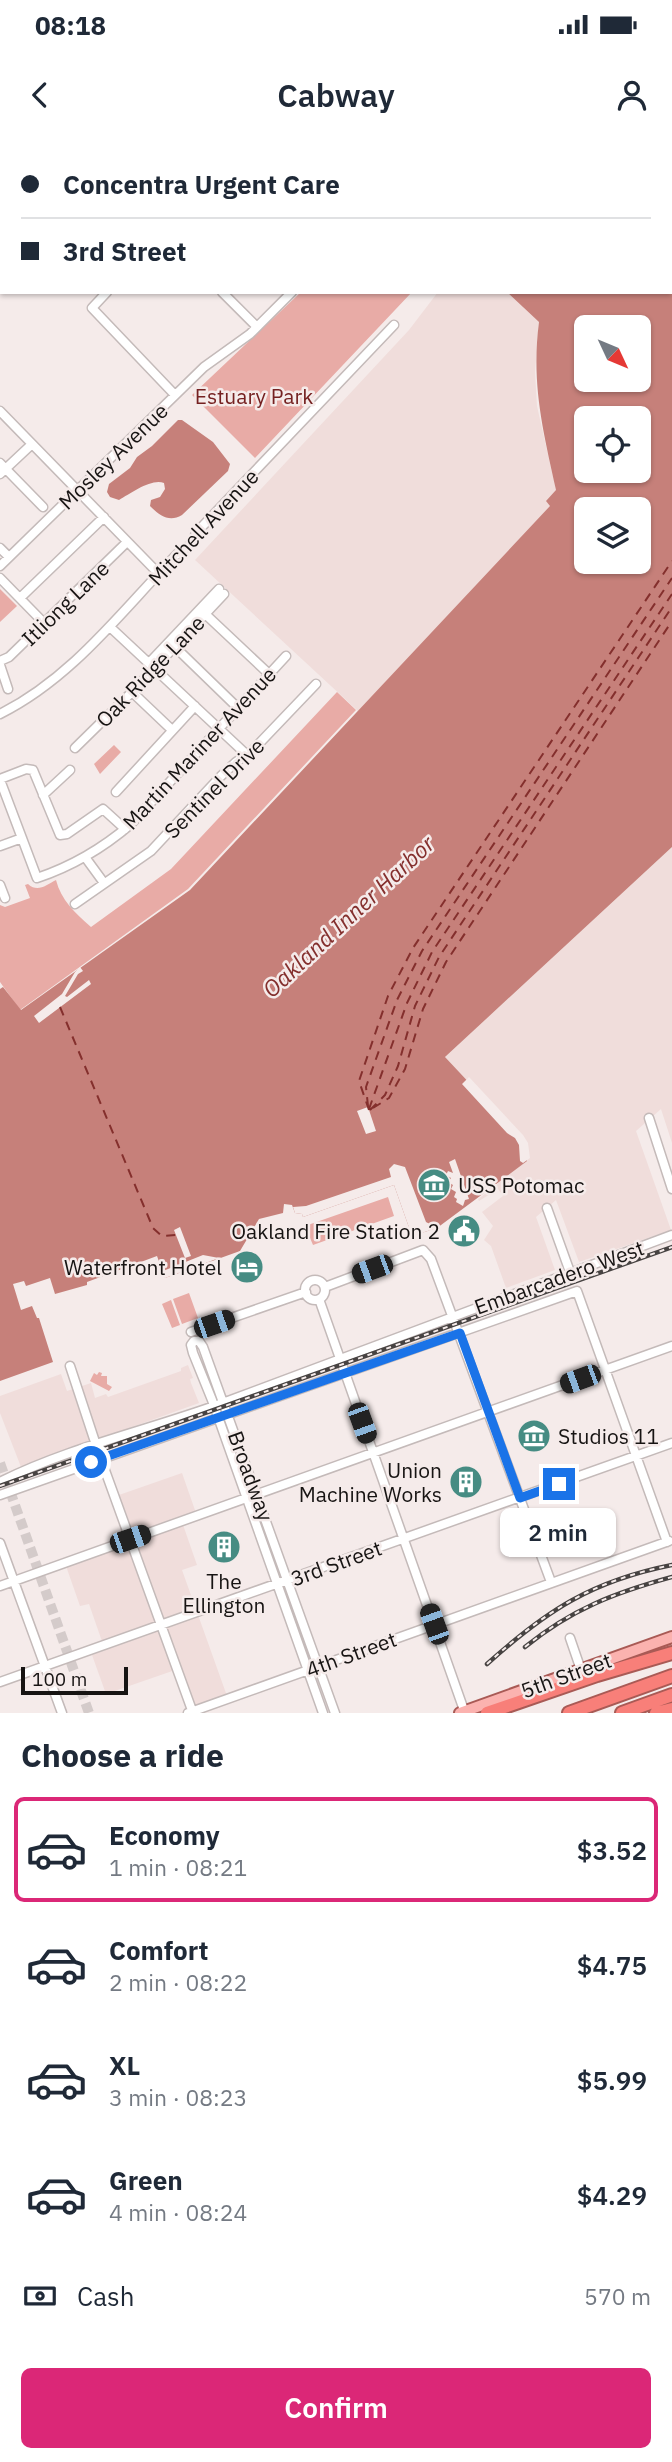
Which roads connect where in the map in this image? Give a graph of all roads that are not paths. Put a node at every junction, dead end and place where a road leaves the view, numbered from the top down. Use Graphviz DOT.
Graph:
graph roads {
  1 [pos="105,294"];
  2 [pos="224,294"];
  3 [pos="290,294"];
  4 [pos="394,325"];
  5 [pos="257,327"];
  6 [pos="175,395"];
  7 [pos="0,411"];
  8 [pos="32,444"];
  9 [pos="2,469"];
  10 [pos="78,491"];
  11 [pos="43,507"];
  12 [pos="104,517"];
  13 [pos="127,542"];
  14 [pos="0,548"];
  15 [pos="9,557"];
  16 [pos="0,566"];
  17 [pos="158,573"];
  18 [pos="0,578"];
  19 [pos="221,592"];
  20 [pos="20,598"];
  21 [pos="203,612"];
  22 [pos="44,622"];
  23 [pos="110,626"];
  24 [pos="172,644"];
  25 [pos="286,656"];
  26 [pos="0,663"];
  27 [pos="151,666"];
  28 [pos="269,674"];
  29 [pos="316,684"];
  30 [pos="8,689"];
  31 [pos="132,692"];
  32 [pos="195,706"];
  33 [pos="238,708"];
  34 [pos="0,714"];
  35 [pos="219,728"];
  36 [pos="172,730"];
  37 [pos="75,748"];
  38 [pos="247,755"];
  39 [pos="70,771"];
  40 [pos="0,779"];
  41 [pos="116,792"];
  42 [pos="43,795"];
  43 [pos="125,829"];
  44 [pos="22,838"];
  45 [pos="0,846"];
  46 [pos="85,857"];
  47 [pos="104,883"];
  48 [pos="0,885"];
  49 [pos="5,898"];
  50 [pos="75,904"];
  51 [pos="649,1118"];
  52 [pos="672,1189"];
  53 [pos="547,1208"];
  54 [pos="672,1235"];
  55 [pos="570,1272"];
  56 [pos="325,1287"];
  57 [pos="306,1292"];
  58 [pos="319,1299"];
  59 [pos="453,1316"];
  60 [pos="191,1332"];
  61 [pos="460,1333"];
  62 [pos="672,1346"];
  63 [pos="341,1359"];
  64 [pos="70,1366"];
  65 [pos="606,1370"];
  66 [pos="343,1373"];
  67 [pos="223,1403"];
  68 [pos="214,1406"];
  69 [pos="488,1412"];
  70 [pos="228,1414"];
  71 [pos="218,1418"];
  72 [pos="672,1443"];
  73 [pos="96,1446"];
  74 [pos="373,1453"];
  75 [pos="636,1456"];
  76 [pos="100,1459"];
  77 [pos="0,1479"];
  78 [pos="257,1494"];
  79 [pos="0,1495"];
  80 [pos="247,1498"];
  81 [pos="520,1498"];
  82 [pos="403,1538"];
  83 [pos="130,1539"];
  84 [pos="670,1541"];
  85 [pos="0,1543"];
  86 [pos="288,1580"];
  87 [pos="14,1581"];
  88 [pos="551,1582"];
  89 [pos="277,1584"];
  90 [pos="0,1586"];
  91 [pos="434,1624"];
  92 [pos="161,1625"];
  93 [pos="672,1637"];
  94 [pos="570,1638"];
  95 [pos="672,1653"];
  96 [pos="634,1664"];
  97 [pos="45,1666"];
  98 [pos="318,1666"];
  99 [pos="308,1670"];
  100 [pos="581,1670"];
  101 [pos="672,1676"];
  102 [pos="0,1682"];
  103 [pos="672,1695"];
  104 [pos="672,1709"];
  105 [pos="191,1712"];
  106 [pos="62,1713"];
  107 [pos="323,1713"];
  108 [pos="335,1713"];
  109 [pos="463,1713"];
  110 [pos="487,1713"];
  111 [pos="514,1713"];
  112 [pos="569,1713"];
  113 [pos="622,1713"];
  114 [pos="656,1713"];
  1 -- 6 [label="street"];
  2 -- 5 [label="street"];
  3 -- 5 [label="street, Mosley Avenue"];
  4 -- 17 [label="street, Mitchell Avenue"];
  5 -- 6 [label="street, Mosley Avenue"];
  6 -- 10 [label="street, Mosley Avenue"];
  7 -- 8 [label="street"];
  8 -- 9 [label="street"];
  8 -- 10 [label="street"];
  9 -- 11 [label="street"];
  10 -- 12 [label="street"];
  10 -- 15 [label="street, Mosley Avenue"];
  12 -- 13 [label="street"];
  12 -- 20 [label="street"];
  13 -- 17 [label="street"];
  13 -- 22 [label="street, Itliong Lane"];
  14 -- 15 [label="street"];
  15 -- 16 [label="street, Mosley Avenue"];
  17 -- 23 [label="street, Mitchell Avenue"];
  18 -- 20 [label="street"];
  19 -- 21 [label="street, Oak Ridge Lane"];
  20 -- 22 [label="street"];
  21 -- 24 [label="street, Oak Ridge Lane"];
  21 -- 28 [label="street"];
  22 -- 26 [label="street, Itliong Lane"];
  23 -- 27 [label="street"];
  23 -- 34 [label="street, Mitchell Avenue"];
  24 -- 27 [label="street, Oak Ridge Lane"];
  24 -- 33 [label="street"];
  25 -- 28 [label="street, Martin Mariner Avenue"];
  26 -- 30 [label="street"];
  27 -- 31 [label="street, Oak Ridge Lane"];
  27 -- 32 [label="street"];
  28 -- 33 [label="street, Martin Mariner Avenue"];
  29 -- 38 [label="street, Sentinel Drive"];
  31 -- 36 [label="street"];
  31 -- 37 [label="street, Oak Ridge Lane"];
  32 -- 35 [label="street"];
  32 -- 36 [label="street"];
  33 -- 35 [label="street, Martin Mariner Avenue"];
  35 -- 38 [label="street"];
  35 -- 43 [label="street, Martin Mariner Avenue"];
  36 -- 41 [label="street"];
  38 -- 47 [label="street, Sentinel Drive"];
  39 -- 42 [label="street"];
  40 -- 42 [label="street"];
  40 -- 44 [label="street"];
  42 -- 43 [label="street"];
  43 -- 46 [label="street, Martin Mariner Avenue"];
  44 -- 45 [label="street"];
  44 -- 46 [label="street, Martin Mariner Avenue"];
  46 -- 47 [label="street"];
  47 -- 50 [label="street, Sentinel Drive"];
  48 -- 49 [label="street"];
  51 -- 52 [label="street"];
  53 -- 55 [label="street"];
  54 -- 55 [label="street, Embarcadero West"];
  55 -- 59 [label="street, Embarcadero West"];
  56 -- 57 [label="street"];
  56 -- 58 [label="street"];
  56 -- 59 [label="street"];
  57 -- 58 [label="street"];
  57 -- 60 [label="street"];
  58 -- 63 [label="street"];
  59 -- 61 [label="street"];
  59 -- 63 [label="street, Embarcadero West"];
  61 -- 65 [label="street, Embarcadero West"];
  61 -- 66 [label="street, Embarcadero West"];
  61 -- 69 [label="street"];
  62 -- 65 [label="street"];
  63 -- 66 [label="street"];
  63 -- 67 [label="street, Embarcadero West"];
  64 -- 73 [label="street"];
  65 -- 69 [label="street"];
  65 -- 75 [label="street"];
  66 -- 70 [label="street, Embarcadero West"];
  66 -- 74 [label="street"];
  67 -- 68 [label="street, Embarcadero West"];
  67 -- 68 [label="street, Broadway"];
  67 -- 70 [label="street, Broadway"];
  68 -- 71 [label="street, Broadway"];
  68 -- 73 [label="street, Embarcadero West"];
  69 -- 74 [label="street"];
  69 -- 81 [label="street"];
  70 -- 71 [label="street, Embarcadero West"];
  70 -- 78 [label="street, Broadway"];
  71 -- 76 [label="street, Embarcadero West"];
  71 -- 80 [label="street, Broadway"];
  72 -- 75 [label="street, 3rd Street"];
  73 -- 76 [label="street"];
  73 -- 77 [label="street, Embarcadero West"];
  74 -- 78 [label="street"];
  74 -- 82 [label="street"];
  75 -- 81 [label="street, 3rd Street"];
  75 -- 84 [label="street"];
  76 -- 79 [label="street, Embarcadero West"];
  76 -- 83 [label="street"];
  78 -- 80 [label="street"];
  78 -- 86 [label="street, Broadway"];
  80 -- 83 [label="street"];
  80 -- 89 [label="street, Broadway"];
  81 -- 82 [label="street, 3rd Street"];
  81 -- 88 [label="street"];
  82 -- 86 [label="street, 3rd Street"];
  82 -- 91 [label="street"];
  83 -- 87 [label="street"];
  83 -- 92 [label="street"];
  84 -- 88 [label="street, 4th Street"];
  85 -- 87 [label="street"];
  86 -- 89 [label="street, 3rd Street"];
  86 -- 98 [label="street, Broadway"];
  87 -- 90 [label="street"];
  87 -- 97 [label="street"];
  88 -- 91 [label="street, 4th Street"];
  89 -- 92 [label="street, 3rd Street"];
  89 -- 99 [label="street, Broadway"];
  91 -- 98 [label="street, 4th Street"];
  91 -- 109 [label="street"];
  92 -- 97 [label="street, 3rd Street"];
  92 -- 105 [label="street"];
  93 -- 100 [label="main road, 5th Street"];
  94 -- 100 [label="street"];
  95 -- 96 [label="highway"];
  96 -- 110 [label="highway"];
  96 -- 111 [label="highway"];
  97 -- 102 [label="street, 3rd Street"];
  97 -- 106 [label="street"];
  98 -- 99 [label="street, 4th Street"];
  98 -- 108 [label="street, Broadway"];
  99 -- 105 [label="street, 4th Street"];
  99 -- 107 [label="street, Broadway"];
  100 -- 109 [label="main road, 5th Street"];
  101 -- 112 [label="highway"];
  103 -- 113 [label="highway"];
  104 -- 114 [label="highway"];
}
